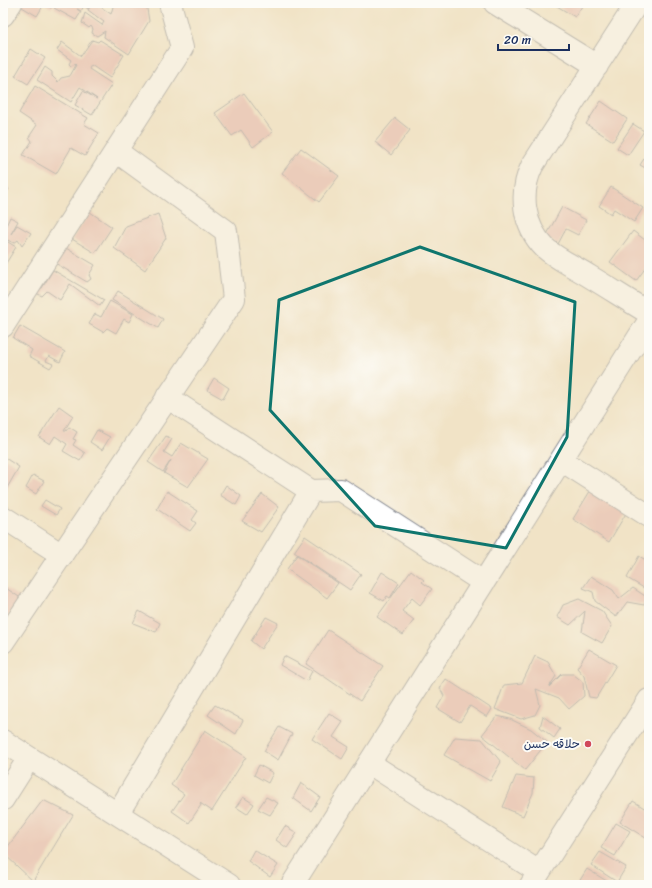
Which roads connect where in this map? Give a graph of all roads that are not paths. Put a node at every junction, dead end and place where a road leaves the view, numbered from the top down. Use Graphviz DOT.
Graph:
graph roads {
  1 [pos="11,3"];
  2 [pos="170,3"];
  3 [pos="496,3"];
  4 [pos="637,3"];
  5 [pos="3,15"];
  6 [pos="597,66"];
  7 [pos="116,151"];
  8 [pos="7,313"];
  9 [pos="649,313"];
  10 [pos="649,321"];
  11 [pos="167,397"];
  12 [pos="561,460"];
  13 [pos="311,491"];
  14 [pos="649,516"];
  15 [pos="3,518"];
  16 [pos="62,555"];
  17 [pos="483,582"];
  18 [pos="3,642"];
  19 [pos="649,700"];
  20 [pos="3,741"];
  21 [pos="29,758"];
  22 [pos="369,763"];
  23 [pos="3,799"];
  24 [pos="118,813"];
  25 [pos="535,878"];
  26 [pos="229,885"];
  27 [pos="292,885"];
  1 -- 5 [label="street"];
  2 -- 7 [label="street"];
  3 -- 6 [label="street"];
  4 -- 6 [label="street"];
  6 -- 9 [label="street"];
  7 -- 8 [label="street"];
  7 -- 11 [label="street"];
  10 -- 12 [label="street"];
  11 -- 13 [label="street"];
  11 -- 16 [label="street"];
  12 -- 14 [label="street"];
  12 -- 17 [label="street"];
  13 -- 17 [label="street"];
  13 -- 24 [label="street"];
  15 -- 16 [label="street"];
  16 -- 18 [label="street"];
  17 -- 22 [label="street"];
  19 -- 25 [label="street"];
  20 -- 21 [label="street"];
  21 -- 23 [label="street"];
  21 -- 24 [label="street"];
  22 -- 25 [label="street"];
  22 -- 27 [label="street"];
  24 -- 26 [label="street"];
}
